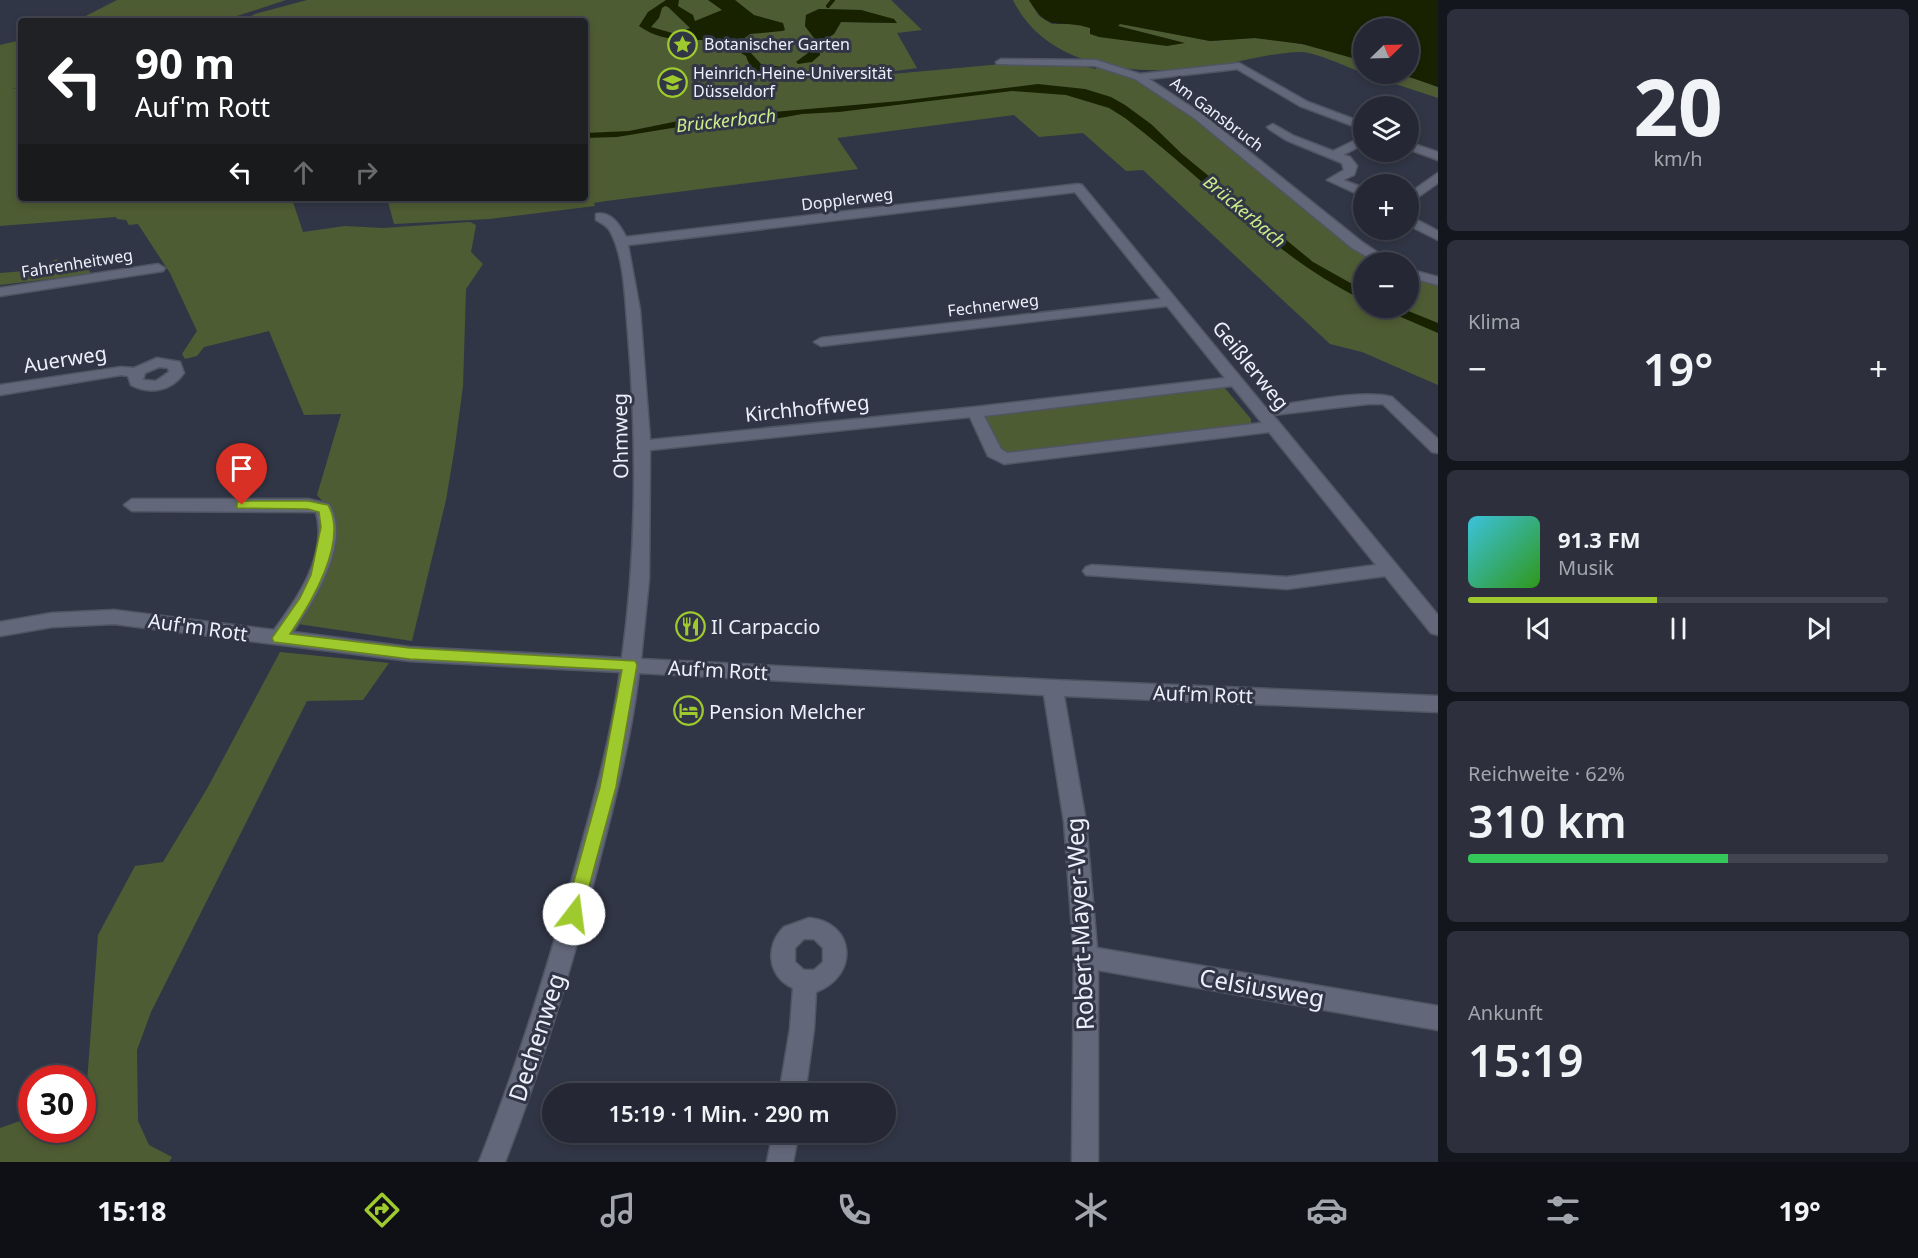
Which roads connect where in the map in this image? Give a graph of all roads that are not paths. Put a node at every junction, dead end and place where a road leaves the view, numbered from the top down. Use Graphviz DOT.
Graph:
graph roads {
  1 [pos="1001,62"];
  2 [pos="1139,77"];
  3 [pos="1353,123"];
  4 [pos="1273,127"];
  5 [pos="1353,145"];
  6 [pos="1419,149"];
  7 [pos="1334,154"];
  8 [pos="1438,156"];
  9 [pos="1438,177"];
  10 [pos="1078,188"];
  11 [pos="1353,191"];
  12 [pos="1419,192"];
  13 [pos="600,217"];
  14 [pos="1419,225"];
  15 [pos="1438,236"];
  16 [pos="619,242"];
  17 [pos="1369,252"];
  18 [pos="158,268"];
  19 [pos="1419,276"];
  20 [pos="1438,281"];
  21 [pos="0,292"];
  22 [pos="1170,302"];
  23 [pos="820,342"];
  24 [pos="136,373"];
  25 [pos="1235,381"];
  26 [pos="0,390"];
  27 [pos="975,412"];
  28 [pos="1261,412"];
  29 [pos="1272,427"];
  30 [pos="643,446"];
  31 [pos="1438,448"];
  32 [pos="132,505"];
  33 [pos="1389,569"];
  34 [pos="1092,571"];
  35 [pos="1438,628"];
  36 [pos="0,629"];
  37 [pos="279,638"];
  38 [pos="630,665"];
  39 [pos="1053,688"];
  40 [pos="1438,704"];
  41 [pos="1086,957"];
  42 [pos="805,981"];
  43 [pos="1438,1018"];
  44 [pos="794,1083"];
  45 [pos="784,1143"];
  46 [pos="492,1162"];
  47 [pos="780,1162"];
  48 [pos="1085,1162"];
  1 -- 2 [label="street, Am Gansbruch"];
  2 -- 3 [label="street"];
  2 -- 17 [label="street, Am Gansbruch"];
  4 -- 7 [label="street"];
  5 -- 7 [label="street"];
  6 -- 8 [label="street"];
  7 -- 11 [label="street"];
  9 -- 12 [label="street"];
  10 -- 16 [label="street, Dopplerweg"];
  10 -- 22 [label="street, Geißlerweg"];
  13 -- 16 [label="street, Ohmweg"];
  14 -- 15 [label="street"];
  16 -- 30 [label="street, Ohmweg"];
  18 -- 21 [label="street, Fahrenheitweg"];
  19 -- 20 [label="street"];
  22 -- 23 [label="street, Fechnerweg"];
  22 -- 25 [label="street, Geißlerweg"];
  24 -- 26 [label="street, Auerweg"];
  25 -- 27 [label="street, Kirchhoffweg"];
  25 -- 28 [label="street, Geißlerweg"];
  27 -- 29 [label="street"];
  27 -- 30 [label="street, Kirchhoffweg"];
  28 -- 29 [label="street, Geißlerweg"];
  28 -- 31 [label="street"];
  29 -- 33 [label="street, Geißlerweg"];
  30 -- 38 [label="street, Ohmweg"];
  32 -- 37 [label="street"];
  33 -- 34 [label="street"];
  33 -- 35 [label="street, Geißlerweg"];
  36 -- 37 [label="street, Auf'm Rott"];
  37 -- 38 [label="street, Auf'm Rott"];
  38 -- 39 [label="street, Auf'm Rott"];
  38 -- 46 [label="street, Dechenweg"];
  39 -- 40 [label="street, Auf'm Rott"];
  39 -- 41 [label="street, Robert-Mayer-Weg"];
  41 -- 43 [label="street, Celsiusweg"];
  41 -- 48 [label="street, Robert-Mayer-Weg"];
  42 -- 44 [label="street"];
  45 -- 47 [label="street"];
}
